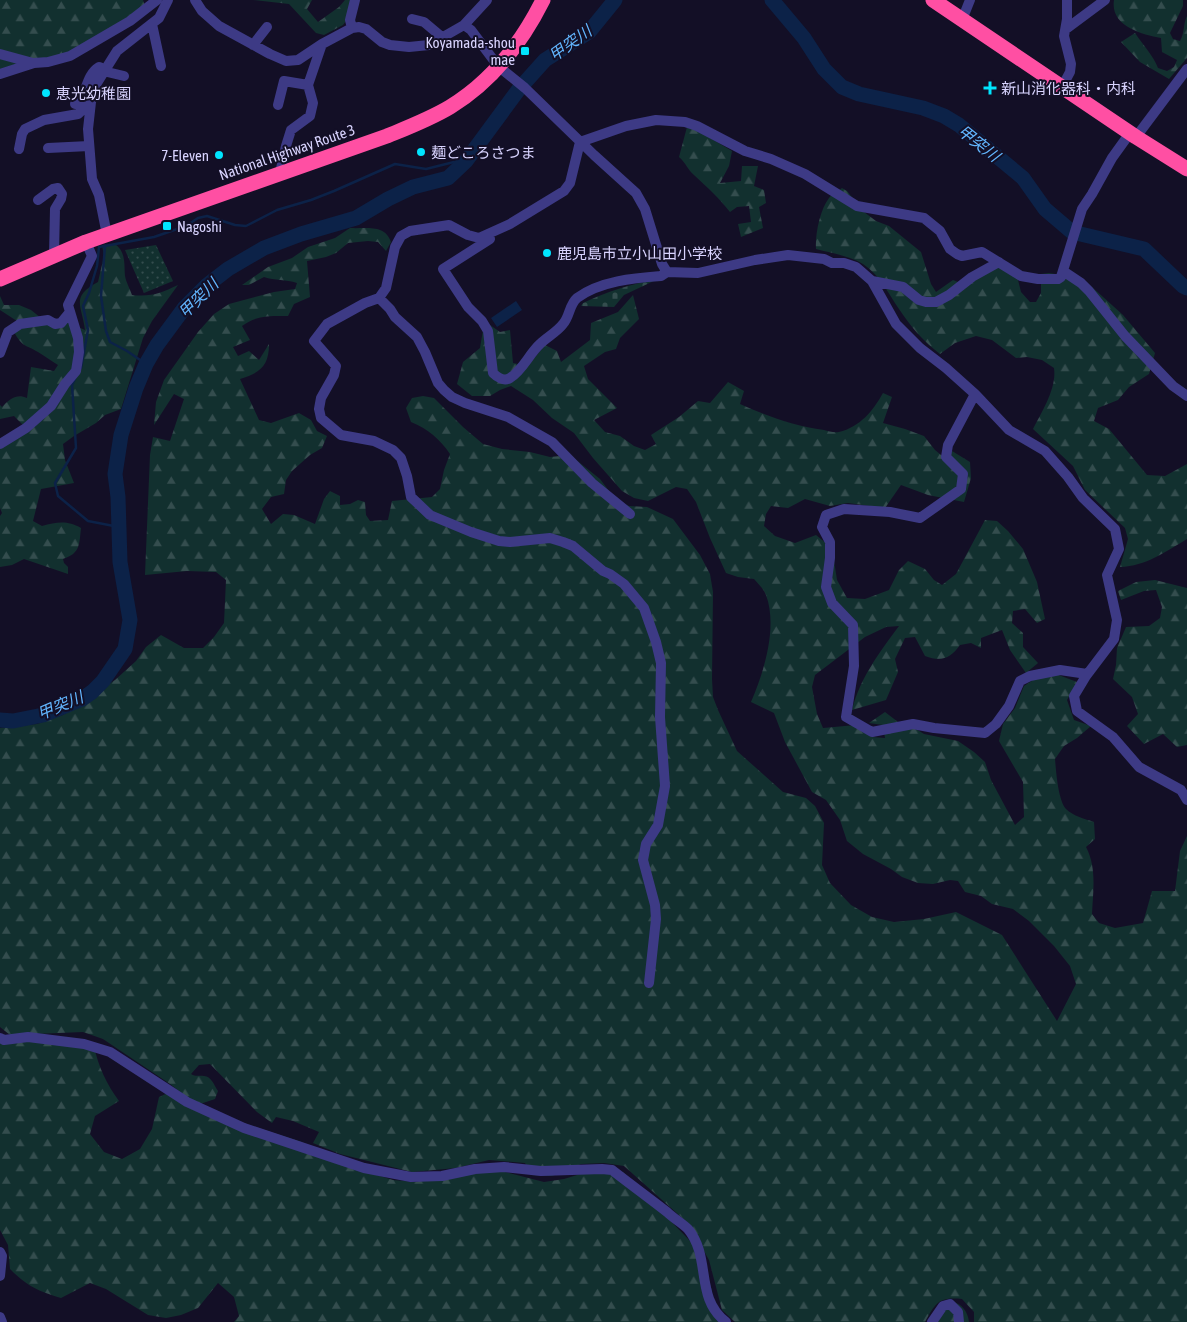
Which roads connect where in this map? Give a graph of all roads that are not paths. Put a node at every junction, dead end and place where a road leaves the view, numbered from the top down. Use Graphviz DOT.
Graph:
graph roads {
  1 [pos="157,0"];
  2 [pos="168,0"];
  3 [pos="195,0"];
  4 [pos="356,0"];
  5 [pos="487,0"];
  6 [pos="542,0"];
  7 [pos="933,0"];
  8 [pos="970,0"];
  9 [pos="1067,0"];
  10 [pos="1105,0"];
  11 [pos="426,16"];
  12 [pos="412,19"];
  13 [pos="962,20"];
  14 [pos="152,24"];
  15 [pos="464,25"];
  16 [pos="431,26"];
  17 [pos="352,28"];
  18 [pos="1066,29"];
  19 [pos="266,33"];
  20 [pos="443,38"];
  21 [pos="322,44"];
  22 [pos="253,45"];
  23 [pos="0,54"];
  24 [pos="29,64"];
  25 [pos="161,66"];
  26 [pos="498,66"];
  27 [pos="1187,69"];
  28 [pos="104,70"];
  29 [pos="3,76"];
  30 [pos="124,76"];
  31 [pos="308,85"];
  32 [pos="1062,87"];
  33 [pos="91,102"];
  34 [pos="75,104"];
  35 [pos="278,105"];
  36 [pos="1133,135"];
  37 [pos="580,142"];
  38 [pos="89,146"];
  39 [pos="48,148"];
  40 [pos="19,149"];
  41 [pos="1187,169"];
  42 [pos="280,173"];
  43 [pos="38,200"];
  44 [pos="510,224"];
  45 [pos="108,235"];
  46 [pos="86,242"];
  47 [pos="54,256"];
  48 [pos="999,262"];
  49 [pos="1063,271"];
  50 [pos="667,272"];
  51 [pos="0,279"];
  52 [pos="872,281"];
  53 [pos="379,298"];
  54 [pos="70,312"];
  55 [pos="0,353"];
  56 [pos="975,394"];
  57 [pos="1187,396"];
  58 [pos="0,444"];
  59 [pos="630,514"];
  60 [pos="1087,674"];
  61 [pos="1187,800"];
  62 [pos="649,983"];
  63 [pos="0,1038"];
  64 [pos="0,1252"];
  65 [pos="0,1276"];
  66 [pos="0,1318"];
  67 [pos="2,1322"];
  68 [pos="726,1322"];
  69 [pos="932,1322"];
  70 [pos="959,1322"];
  1 -- 24 [label="street"];
  2 -- 14 [label="street"];
  3 -- 22 [label="street"];
  4 -- 17 [label="street"];
  5 -- 15 [label="street"];
  6 -- 26 [label="highway, National Highway Route 3"];
  7 -- 13 [label="highway"];
  8 -- 13 [label="street"];
  9 -- 18 [label="street"];
  10 -- 18 [label="street"];
  11 -- 16 [label="street"];
  12 -- 16 [label="street"];
  13 -- 32 [label="highway"];
  14 -- 25 [label="street"];
  14 -- 28 [label="street"];
  15 -- 20 [label="street"];
  15 -- 26 [label="street"];
  16 -- 20 [label="street"];
  17 -- 20 [label="street"];
  17 -- 21 [label="street"];
  18 -- 32 [label="street"];
  19 -- 22 [label="street"];
  21 -- 22 [label="street"];
  21 -- 31 [label="street"];
  23 -- 24 [label="street"];
  24 -- 29 [label="street"];
  26 -- 37 [label="street"];
  26 -- 42 [label="highway, National Highway Route 3"];
  27 -- 36 [label="street"];
  28 -- 30 [label="street"];
  28 -- 33 [label="street"];
  28 -- 34 [label="street"];
  31 -- 35 [label="street"];
  31 -- 42 [label="street"];
  32 -- 36 [label="highway"];
  33 -- 38 [label="street"];
  33 -- 40 [label="street"];
  36 -- 41 [label="highway"];
  36 -- 49 [label="street"];
  37 -- 44 [label="street"];
  37 -- 48 [label="street"];
  37 -- 50 [label="street"];
  38 -- 39 [label="street"];
  38 -- 45 [label="street"];
  42 -- 45 [label="highway, National Highway Route 3"];
  43 -- 47 [label="street"];
  44 -- 50 [label="street"];
  44 -- 53 [label="street"];
  45 -- 46 [label="highway, National Highway Route 3"];
  46 -- 47 [label="highway, National Highway Route 3"];
  46 -- 54 [label="street"];
  47 -- 51 [label="highway, National Highway Route 3"];
  48 -- 49 [label="street"];
  48 -- 52 [label="street"];
  49 -- 57 [label="street"];
  50 -- 52 [label="street"];
  52 -- 56 [label="street"];
  53 -- 59 [label="street"];
  53 -- 62 [label="street"];
  54 -- 55 [label="street"];
  54 -- 58 [label="street"];
  56 -- 60 [label="street"];
  56 -- 60 [label="street"];
  60 -- 61 [label="street"];
  63 -- 68 [label="street"];
  64 -- 65 [label="street"];
  66 -- 67 [label="street"];
  69 -- 70 [label="street"];
}
